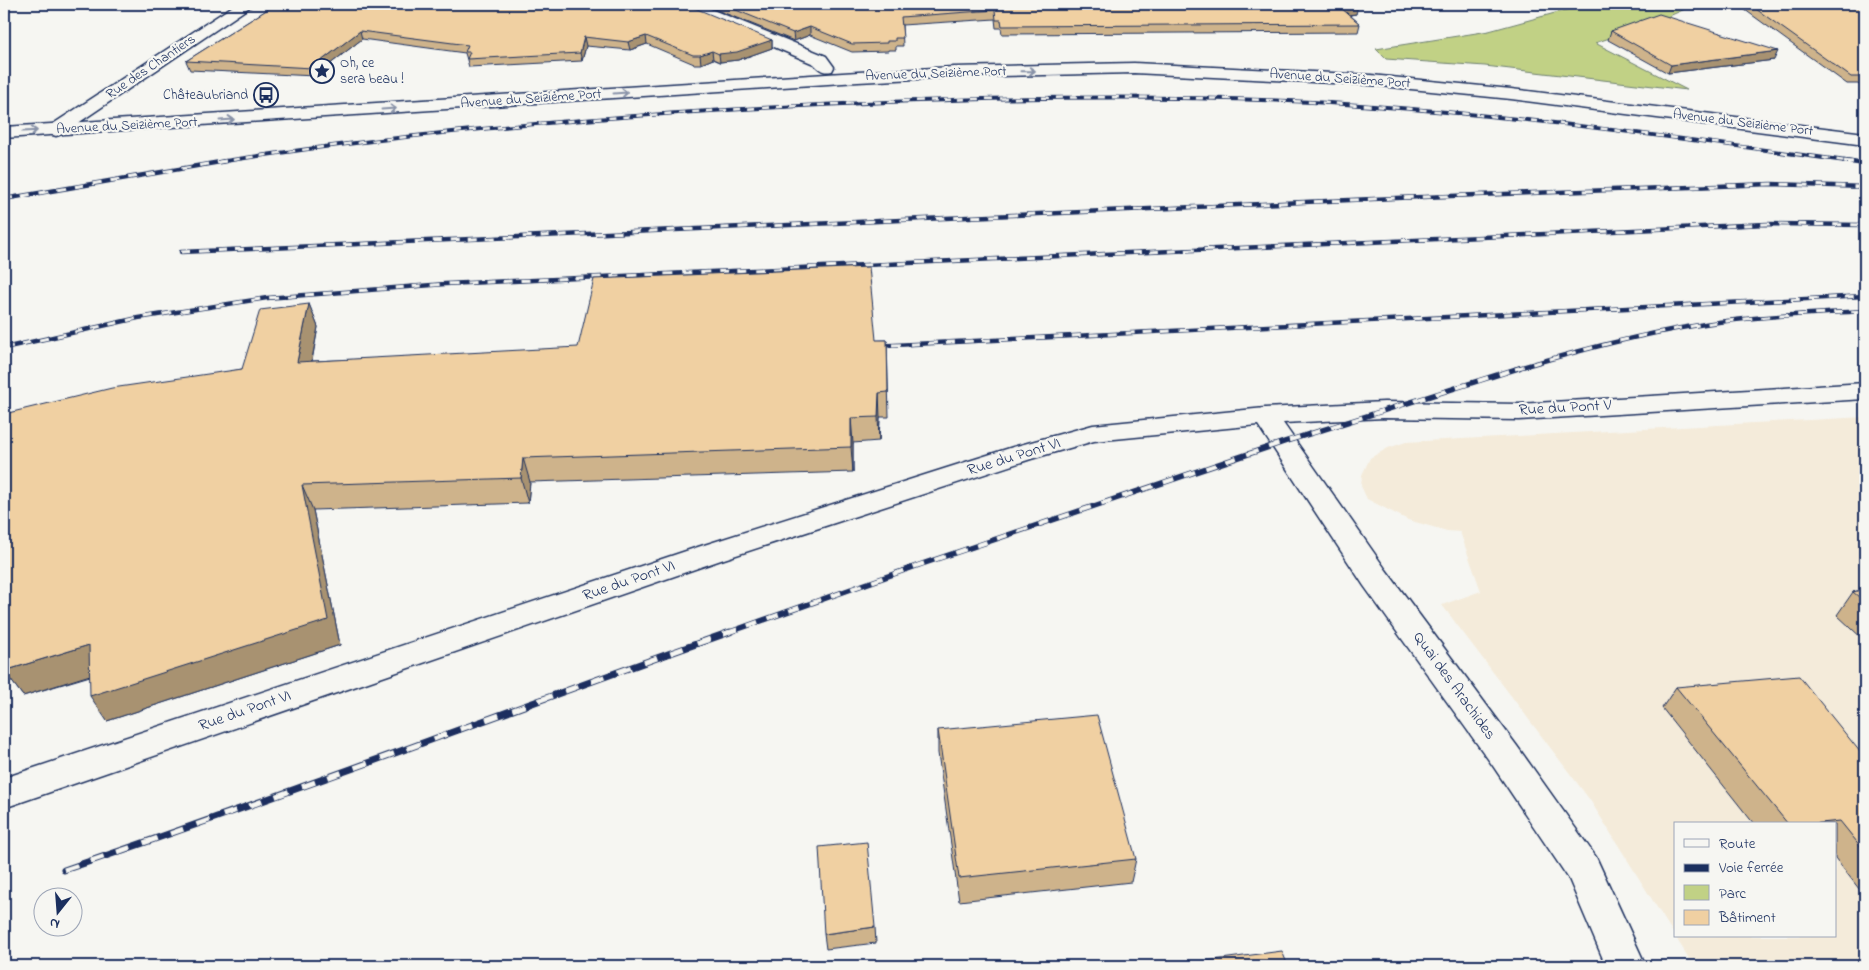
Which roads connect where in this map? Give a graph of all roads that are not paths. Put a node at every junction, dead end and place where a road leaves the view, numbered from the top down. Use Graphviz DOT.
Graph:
graph roads {
  1 [pos="246,4"];
  2 [pos="685,4"];
  3 [pos="826,67"];
  4 [pos="80,114"];
  5 [pos="4,119"];
  6 [pos="1865,123"];
  7 [pos="56,130"];
  8 [pos="4,133"];
  9 [pos="1865,139"];
  10 [pos="1865,391"];
  11 [pos="1264,416"];
  12 [pos="4,793"];
  13 [pos="1626,966"];
  1 -- 4 [label="main road, Rue des Chantiers"];
  2 -- 3 [label="main road"];
  3 -- 4 [label="main road, Avenue du Seizième Port"];
  3 -- 6 [label="main road, Avenue du Seizième Port"];
  4 -- 5 [label="main road, Avenue du Seizième Port"];
  4 -- 7 [label="main road, Rue des Chantiers"];
  8 -- 7 [label="main road, Avenue du Seizième Port, one-way"];
  7 -- 9 [label="main road, Avenue du Seizième Port, one-way"];
  10 -- 11 [label="main road, Rue du Pont V"];
  11 -- 12 [label="main road, Rue du Pont VI"];
  11 -- 13 [label="main road, Quai des Arachides"];
}
